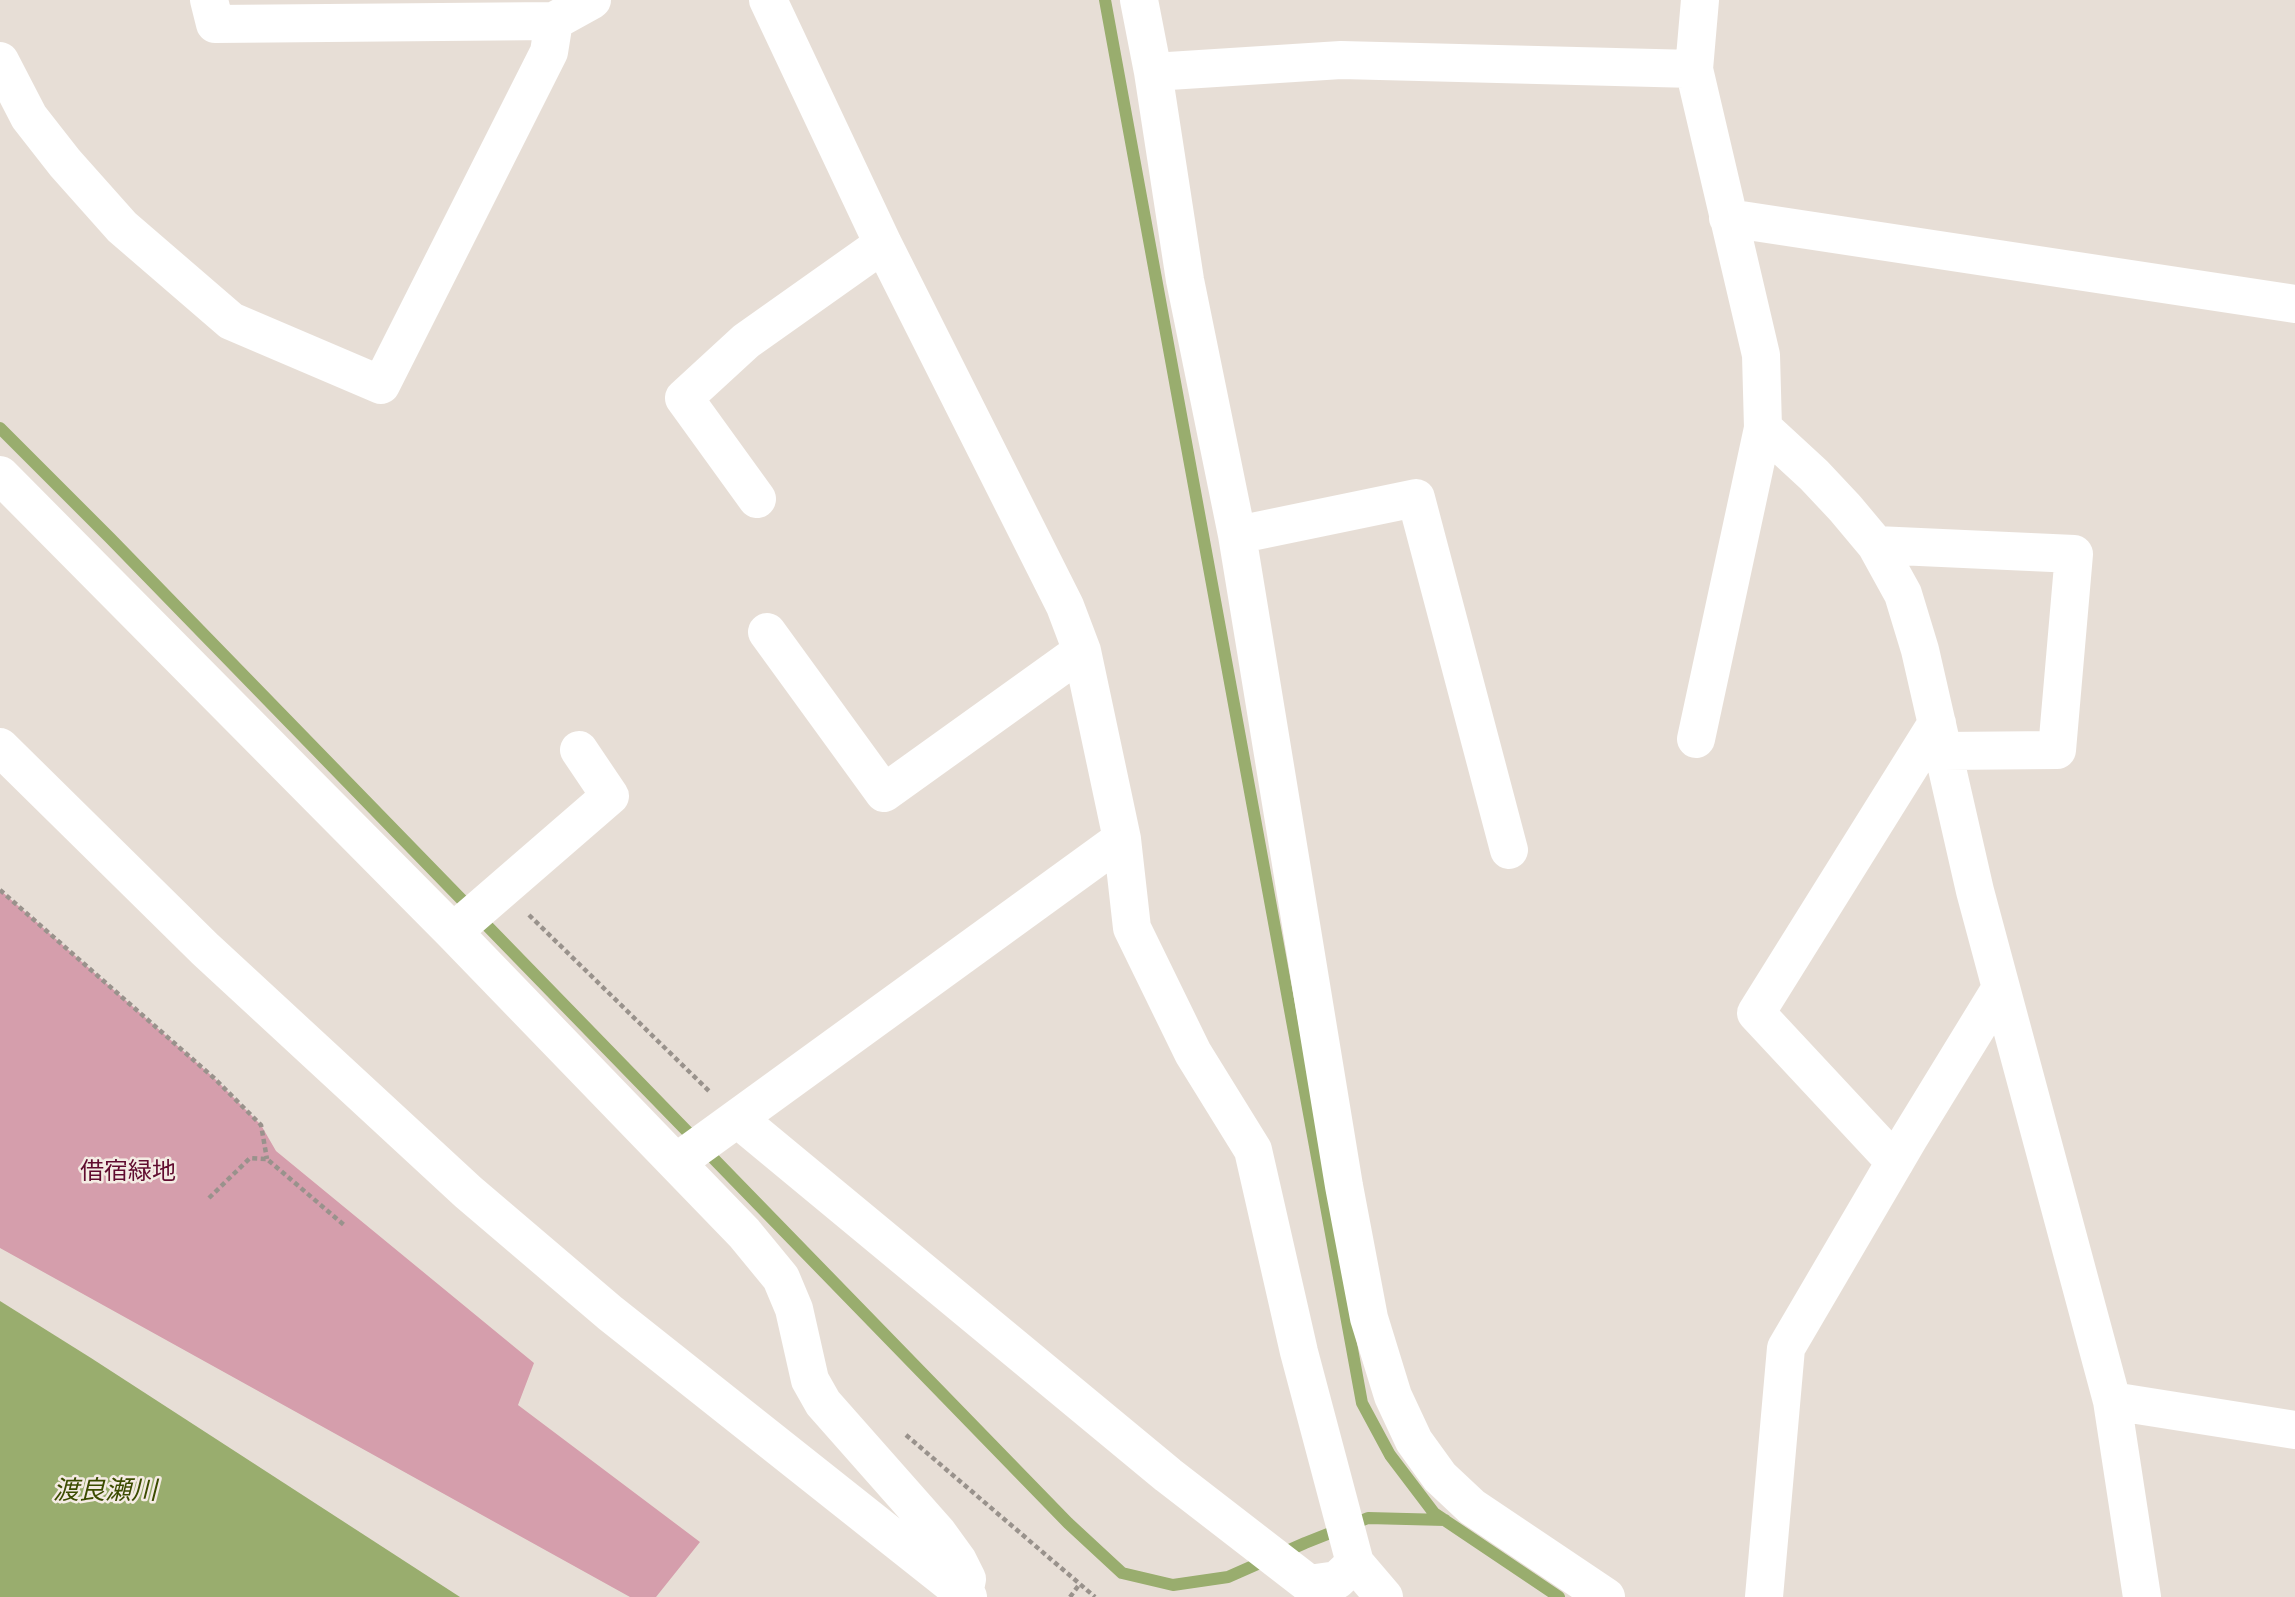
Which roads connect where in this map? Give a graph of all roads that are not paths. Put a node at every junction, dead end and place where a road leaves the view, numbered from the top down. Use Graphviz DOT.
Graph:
graph roads {
  1 [pos="592,0"];
  2 [pos="768,0"];
  3 [pos="1139,0"];
  4 [pos="1700,0"];
  5 [pos="212,12"];
  6 [pos="554,21"];
  7 [pos="0,61"];
  8 [pos="1694,69"];
  9 [pos="1153,72"];
  10 [pos="1728,218"];
  11 [pos="883,244"];
  12 [pos="2295,304"];
  13 [pos="1763,428"];
  14 [pos="0,475"];
  15 [pos="757,499"];
  16 [pos="1237,535"];
  17 [pos="1876,545"];
  18 [pos="767,632"];
  19 [pos="1082,651"];
  20 [pos="1940,737"];
  21 [pos="1696,739"];
  22 [pos="0,747"];
  23 [pos="579,750"];
  24 [pos="1122,839"];
  25 [pos="1509,850"];
  26 [pos="453,932"];
  27 [pos="2001,988"];
  28 [pos="738,1119"];
  29 [pos="677,1162"];
  30 [pos="1895,1162"];
  31 [pos="2112,1401"];
  32 [pos="2295,1430"];
  33 [pos="1354,1563"];
  34 [pos="966,1596"];
  35 [pos="1384,1597"];
  36 [pos="1606,1597"];
  37 [pos="1764,1597"];
  38 [pos="2142,1597"];
  1 -- 6 [label="street"];
  2 -- 11 [label="street"];
  3 -- 9 [label="street"];
  4 -- 8 [label="street"];
  5 -- 6 [label="street"];
  6 -- 7 [label="street"];
  8 -- 9 [label="street"];
  8 -- 10 [label="street"];
  9 -- 16 [label="street"];
  10 -- 12 [label="street"];
  10 -- 13 [label="street"];
  11 -- 15 [label="street"];
  11 -- 19 [label="street"];
  13 -- 17 [label="street"];
  13 -- 21 [label="street"];
  14 -- 26 [label="street"];
  16 -- 25 [label="street"];
  16 -- 36 [label="street"];
  17 -- 20 [label="street"];
  17 -- 20 [label="street"];
  18 -- 19 [label="street"];
  19 -- 24 [label="street"];
  20 -- 27 [label="street"];
  20 -- 30 [label="street"];
  22 -- 34 [label="street"];
  23 -- 26 [label="street"];
  24 -- 28 [label="street"];
  24 -- 33 [label="street"];
  26 -- 29 [label="street"];
  27 -- 30 [label="street"];
  27 -- 31 [label="street"];
  28 -- 29 [label="street"];
  28 -- 33 [label="street"];
  29 -- 34 [label="street"];
  30 -- 37 [label="street"];
  31 -- 32 [label="street"];
  31 -- 38 [label="street"];
  33 -- 35 [label="street"];
}
